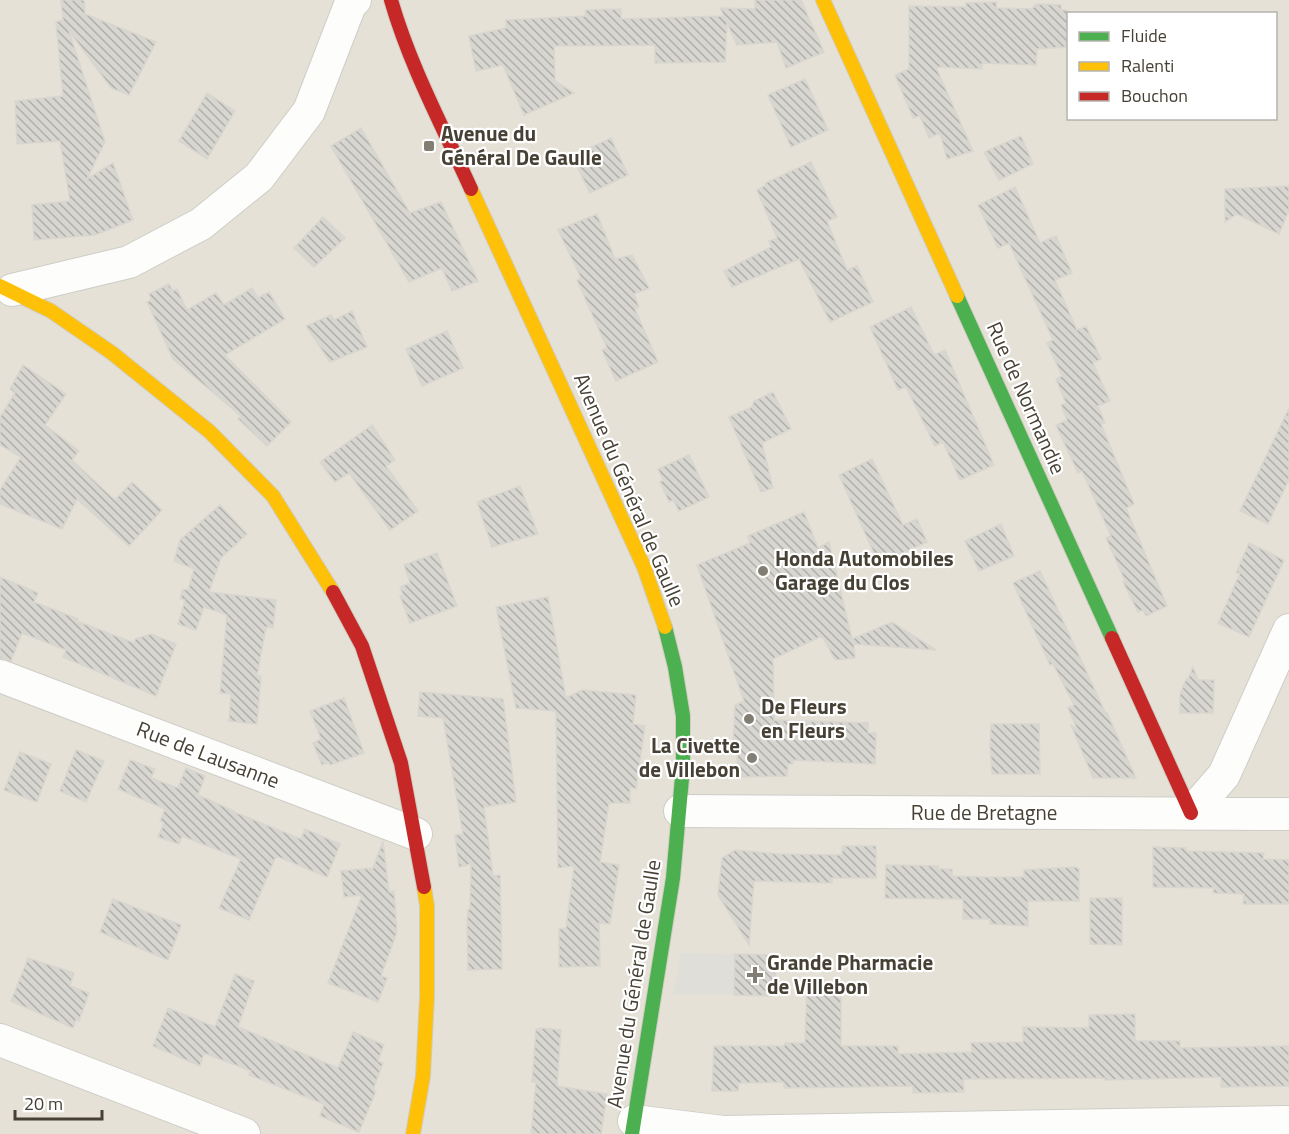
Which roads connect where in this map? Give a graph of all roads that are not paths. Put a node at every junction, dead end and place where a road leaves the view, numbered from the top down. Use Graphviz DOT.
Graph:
graph roads {
  1 [pos="355,0"];
  2 [pos="391,0"];
  3 [pos="822,0"];
  4 [pos="6,288"];
  5 [pos="1289,630"];
  6 [pos="0,676"];
  7 [pos="680,811"];
  8 [pos="1191,813"];
  9 [pos="1289,814"];
  10 [pos="416,834"];
  11 [pos="0,1040"];
  12 [pos="1289,1122"];
  13 [pos="633,1127"];
  14 [pos="244,1134"];
  15 [pos="413,1134"];
  1 -- 4 [label="street"];
  2 -- 7 [label="street, Avenue du Général de Gaulle"];
  3 -- 8 [label="street, Rue de Normandie"];
  4 -- 10 [label="street"];
  5 -- 8 [label="street"];
  6 -- 10 [label="street, Rue de Lausanne"];
  7 -- 8 [label="street, Rue de Bretagne"];
  7 -- 13 [label="street, Avenue du Général de Gaulle"];
  8 -- 9 [label="street, Rue de Bretagne"];
  10 -- 15 [label="street"];
  11 -- 14 [label="street"];
  12 -- 13 [label="street"];
}
